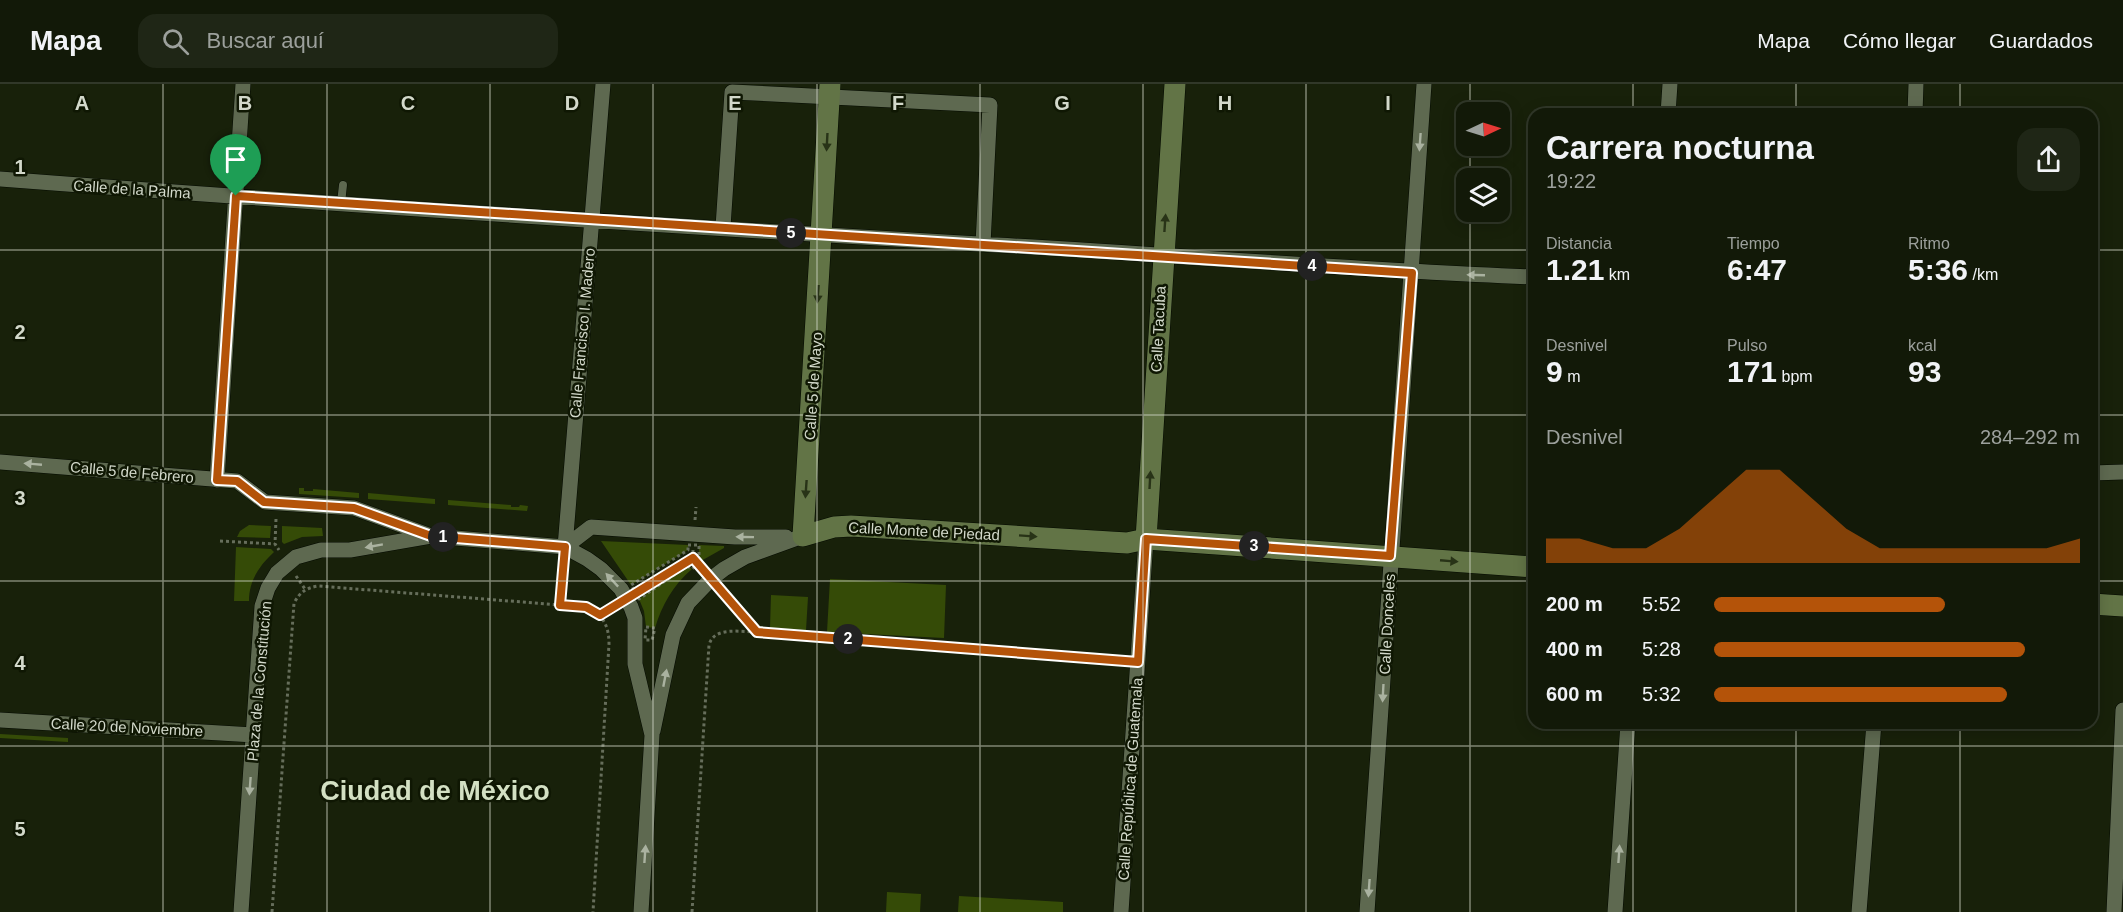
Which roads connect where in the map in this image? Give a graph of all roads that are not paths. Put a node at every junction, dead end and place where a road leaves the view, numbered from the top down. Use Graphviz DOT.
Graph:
graph roads {
  1 [pos="243,84"];
  2 [pos="603,84"];
  3 [pos="1175,84"];
  4 [pos="1424,84"];
  5 [pos="1670,84"];
  6 [pos="1916,84"];
  7 [pos="830,90"];
  8 [pos="1668,108"];
  9 [pos="1915,108"];
  10 [pos="0,179"];
  11 [pos="343,185"];
  12 [pos="236,196"];
  13 [pos="341,203"];
  14 [pos="592,219"];
  15 [pos="723,227"];
  16 [pos="822,236"];
  17 [pos="983,244"];
  18 [pos="1163,256"];
  19 [pos="1412,273"];
  20 [pos="1528,277"];
  21 [pos="0,462"];
  22 [pos="2123,472"];
  23 [pos="2098,473"];
  24 [pos="217,480"];
  25 [pos="431,536"];
  26 [pos="803,536"];
  27 [pos="1146,539"];
  28 [pos="565,547"];
  29 [pos="1390,556"];
  30 [pos="1528,567"];
  31 [pos="2098,604"];
  32 [pos="2123,606"];
  33 [pos="2123,710"];
  34 [pos="0,720"];
  35 [pos="1628,729"];
  36 [pos="1874,729"];
  37 [pos="254,735"];
  38 [pos="652,735"];
  39 [pos="241,912"];
  40 [pos="641,912"];
  41 [pos="1121,912"];
  42 [pos="1367,912"];
  43 [pos="1615,912"];
  44 [pos="1859,912"];
  45 [pos="2114,912"];
  1 -- 12 [label="street"];
  2 -- 14 [label="street, Calle Francisco I. Madero"];
  18 -- 3 [label="street, Calle Tacuba, one-way"];
  4 -- 19 [label="street, Calle Donceles, one-way"];
  5 -- 8 [label="street"];
  6 -- 9 [label="street"];
  7 -- 15 [label="street"];
  7 -- 16 [label="street, Calle 5 de Mayo, one-way"];
  7 -- 17 [label="street"];
  10 -- 12 [label="street, Calle de la Palma"];
  11 -- 13 [label="lane"];
  12 -- 13 [label="street, Calle de la Palma"];
  12 -- 24 [label="street"];
  13 -- 14 [label="street, Calle de la Palma"];
  14 -- 15 [label="street, Calle de la Palma"];
  14 -- 28 [label="street, Calle Francisco I. Madero"];
  15 -- 16 [label="street, Calle de la Palma"];
  16 -- 17 [label="street, Calle de la Palma"];
  16 -- 26 [label="street, Calle 5 de Mayo, one-way"];
  17 -- 18 [label="street, Calle de la Palma"];
  18 -- 19 [label="street, Calle de la Palma"];
  27 -- 18 [label="street, Calle Tacuba, one-way"];
  20 -- 19 [label="street, Calle de la Palma, one-way"];
  19 -- 29 [label="street, Calle Donceles"];
  24 -- 21 [label="street, Calle 5 de Febrero, one-way"];
  22 -- 23 [label="street"];
  24 -- 25 [label="street, Calle 5 de Febrero"];
  25 -- 28 [label="street, Plaza de la Constitución"];
  25 -- 37 [label="street, Plaza de la Constitución, one-way"];
  26 -- 27 [label="street, Calle Monte de Piedad, one-way"];
  26 -- 28 [label="street, Calle Monte de Piedad, one-way"];
  38 -- 26 [label="street, one-way"];
  27 -- 29 [label="street, Calle Monte de Piedad"];
  27 -- 41 [label="street, Calle República de Guatemala"];
  38 -- 28 [label="street, Plaza de la Constitución, one-way"];
  29 -- 30 [label="street, Calle Monte de Piedad, one-way"];
  29 -- 42 [label="street, Calle Donceles, one-way"];
  31 -- 32 [label="street"];
  33 -- 45 [label="street"];
  34 -- 37 [label="street, Calle 20 de Noviembre"];
  43 -- 35 [label="street, one-way"];
  36 -- 44 [label="street"];
  37 -- 39 [label="street, Plaza de la Constitución, one-way"];
  40 -- 38 [label="street, Plaza de la Constitución, one-way"];
}
